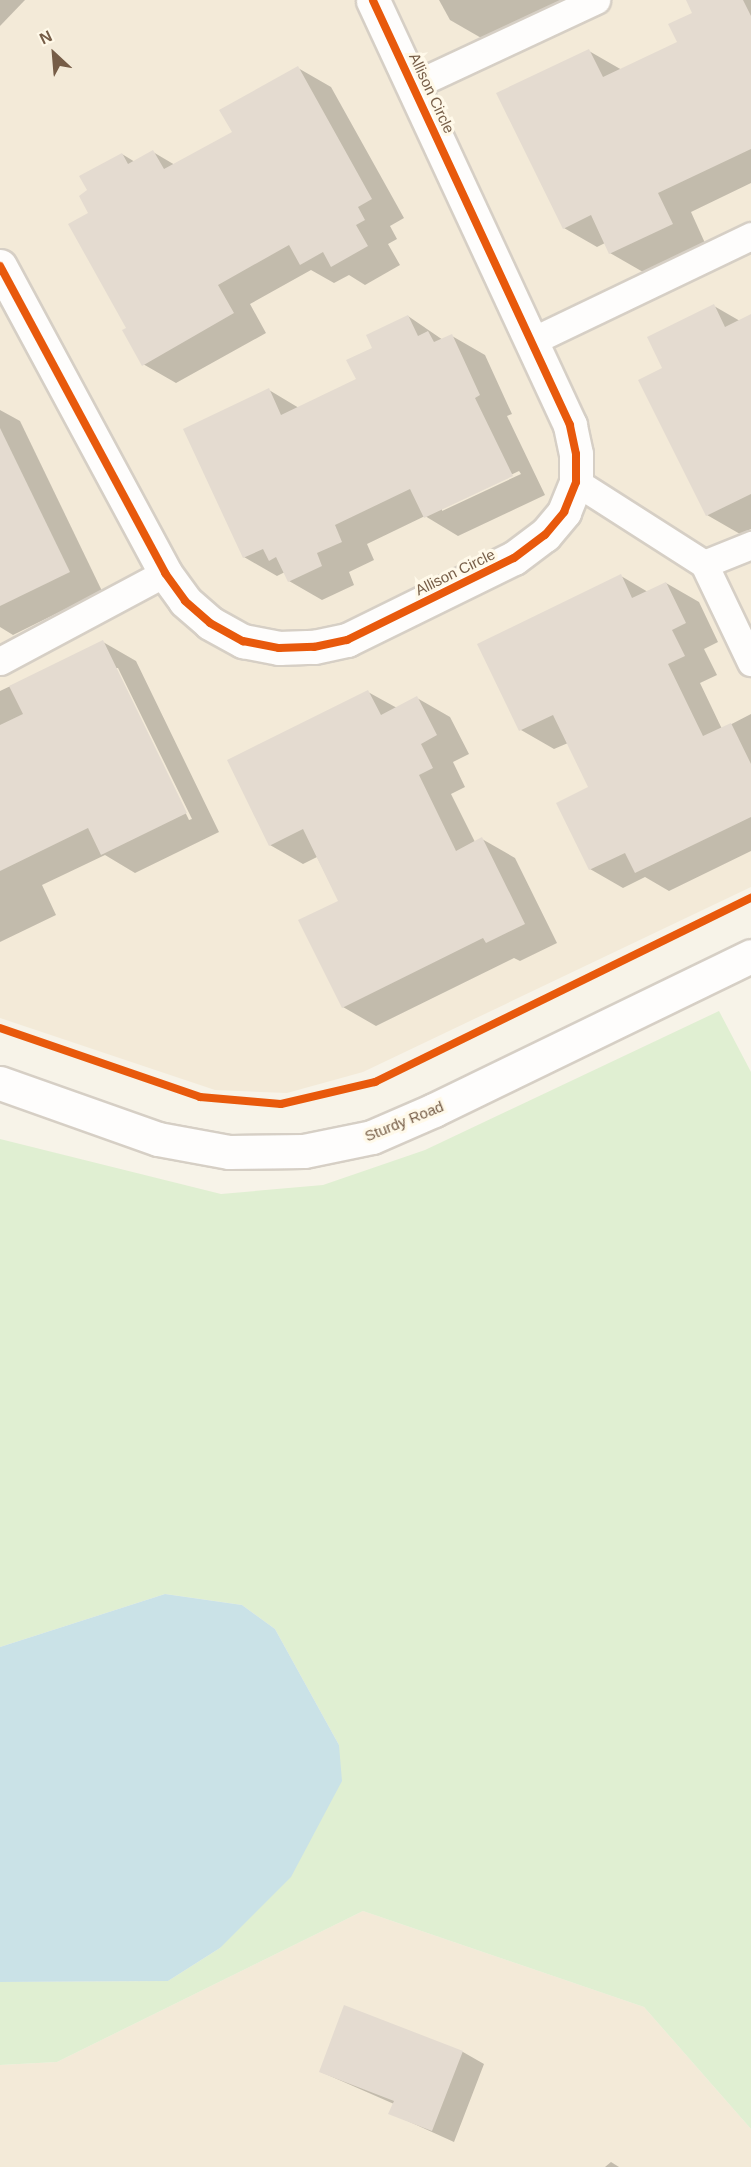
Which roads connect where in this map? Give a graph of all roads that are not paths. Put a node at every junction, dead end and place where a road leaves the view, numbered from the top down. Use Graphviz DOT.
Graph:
graph roads {
  1 [pos="373,0"];
  2 [pos="596,0"];
  3 [pos="414,85"];
  4 [pos="751,236"];
  5 [pos="0,267"];
  6 [pos="532,341"];
  7 [pos="576,482"];
  8 [pos="751,545"];
  9 [pos="704,564"];
  10 [pos="165,573"];
  11 [pos="0,661"];
  12 [pos="751,662"];
  13 [pos="751,956"];
  14 [pos="0,1083"];
  1 -- 3 [label="street, Allison Circle"];
  2 -- 3 [label="lane"];
  3 -- 6 [label="street, Allison Circle"];
  4 -- 6 [label="lane"];
  5 -- 10 [label="street, Allison Circle"];
  6 -- 7 [label="street, Allison Circle"];
  7 -- 9 [label="lane"];
  7 -- 10 [label="street, Allison Circle"];
  8 -- 9 [label="lane"];
  9 -- 12 [label="lane"];
  10 -- 11 [label="lane"];
  13 -- 14 [label="street, Sturdy Road"];
}
